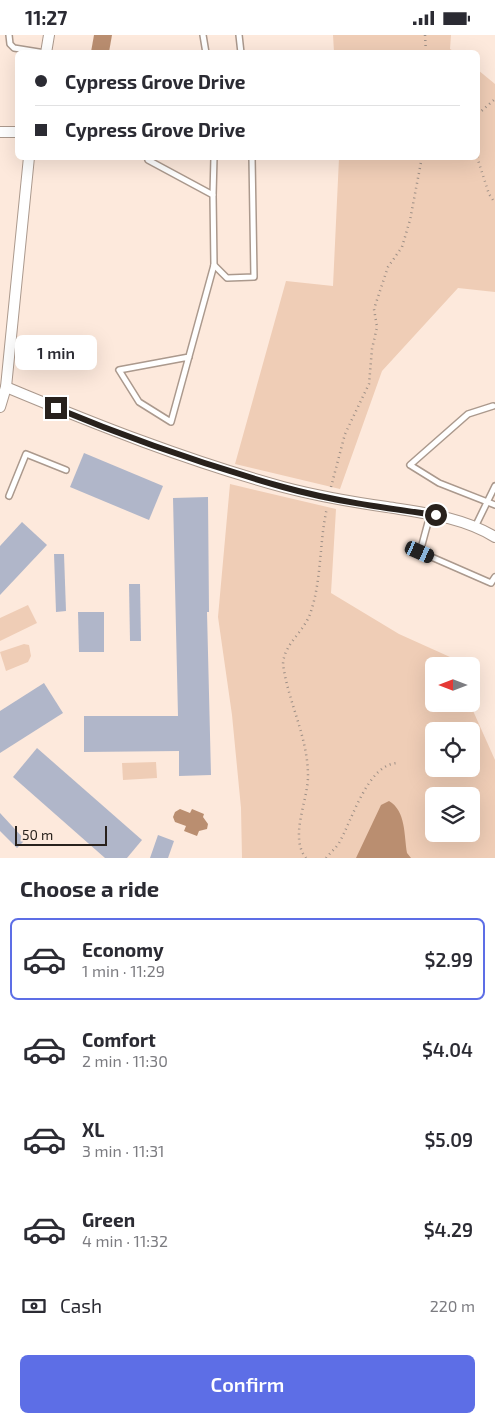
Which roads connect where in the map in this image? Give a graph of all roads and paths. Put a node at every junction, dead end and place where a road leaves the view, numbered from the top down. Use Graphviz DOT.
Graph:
graph roads {
  1 [pos="10,35"];
  2 [pos="49,35"];
  3 [pos="203,35"];
  4 [pos="239,35"];
  5 [pos="425,35"];
  6 [pos="27,50"];
  7 [pos="46,50"];
  8 [pos="206,50"];
  9 [pos="241,50"];
  10 [pos="426,50"];
  11 [pos="495,99"];
  12 [pos="480,112"];
  13 [pos="0,132"];
  14 [pos="15,132"];
  15 [pos="29,160"];
  16 [pos="148,160"];
  17 [pos="214,160"];
  18 [pos="252,160"];
  19 [pos="421,160"];
  20 [pos="478,160"];
  21 [pos="213,195"];
  22 [pos="495,203"];
  23 [pos="214,265"];
  24 [pos="189,357"];
  25 [pos="4,371"];
  26 [pos="6,387"];
  27 [pos="0,407"];
  28 [pos="494,408"];
  29 [pos="66,470"];
  30 [pos="495,486"];
  31 [pos="8,497"];
  32 [pos="330,498"];
  33 [pos="488,503"];
  34 [pos="495,505"];
  35 [pos="430,514"];
  36 [pos="476,525"];
  37 [pos="495,537"];
  38 [pos="495,577"];
  39 [pos="399,763"];
  40 [pos="306,858"];
  41 [pos="326,858"];
  1 -- 6 [label="lane"];
  2 -- 7 [label="street"];
  3 -- 8 [label="lane"];
  4 -- 9 [label="lane"];
  5 -- 10 [label="path"];
  11 -- 12 [label="path"];
  13 -- 14 [label="street"];
  15 -- 25 [label="street"];
  16 -- 21 [label="lane"];
  17 -- 21 [label="lane"];
  18 -- 23 [label="lane"];
  19 -- 32 [label="path"];
  20 -- 22 [label="path"];
  21 -- 23 [label="lane"];
  23 -- 24 [label="lane"];
  24 -- 24 [label="lane"];
  25 -- 26 [label="street"];
  26 -- 27 [label="street"];
  26 -- 32 [label="street"];
  28 -- 33 [label="lane"];
  29 -- 31 [label="lane"];
  30 -- 33 [label="lane"];
  32 -- 35 [label="street"];
  32 -- 40 [label="path"];
  33 -- 34 [label="lane"];
  33 -- 36 [label="lane"];
  35 -- 36 [label="street"];
  35 -- 38 [label="lane"];
  36 -- 37 [label="street"];
  39 -- 41 [label="path"];
}
